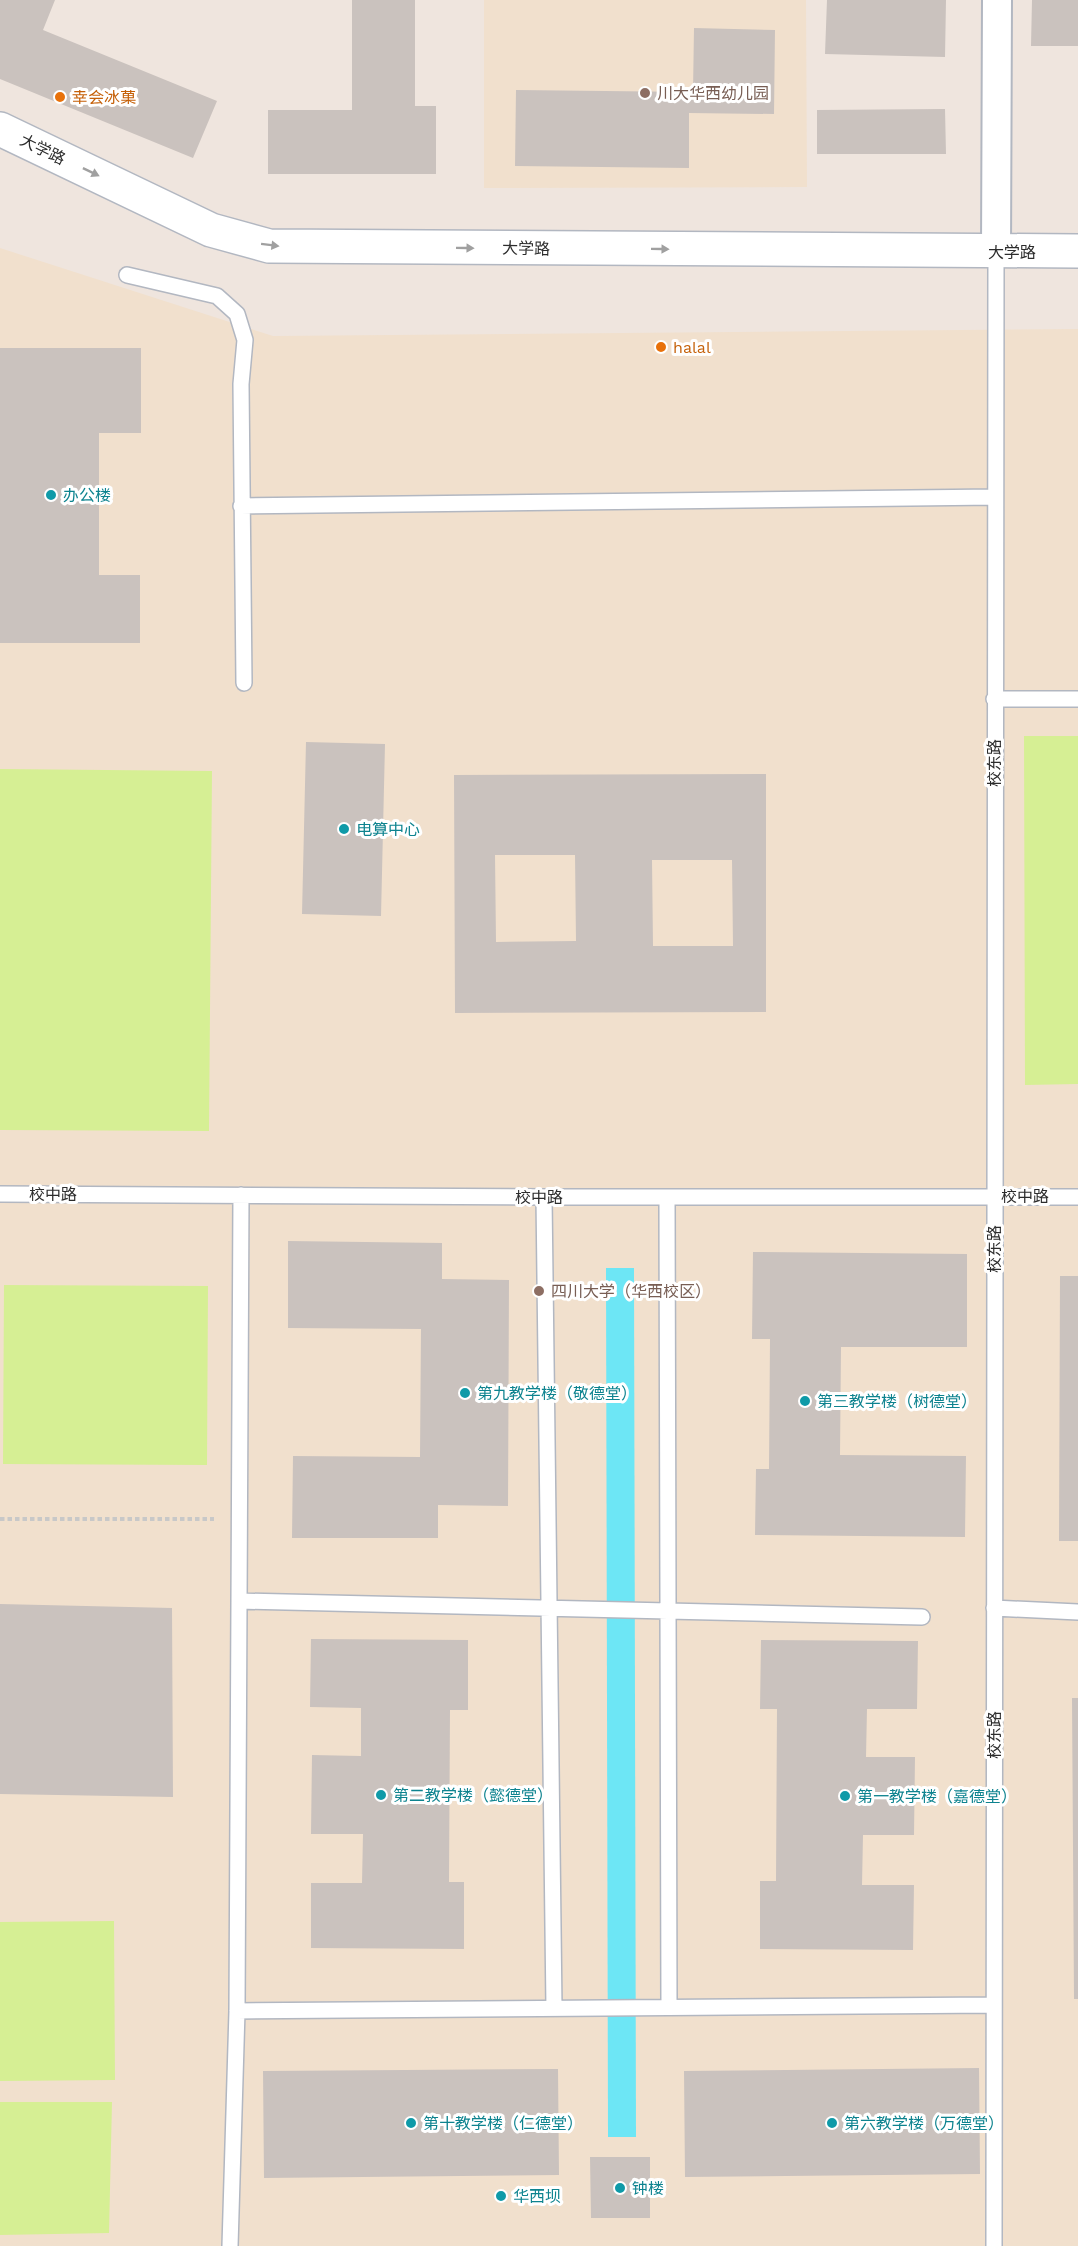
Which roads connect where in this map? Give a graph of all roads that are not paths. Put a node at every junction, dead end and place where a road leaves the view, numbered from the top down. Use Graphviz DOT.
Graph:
graph roads {
  1 [pos="997,0"];
  2 [pos="0,129"];
  3 [pos="1078,251"];
  4 [pos="996,252"];
  5 [pos="127,275"];
  6 [pos="995,497"];
  7 [pos="241,506"];
  8 [pos="244,683"];
  9 [pos="994,699"];
  10 [pos="1078,699"];
  11 [pos="0,1194"];
  12 [pos="241,1195"];
  13 [pos="994,1196"];
  14 [pos="544,1197"];
  15 [pos="667,1197"];
  16 [pos="1078,1197"];
  17 [pos="239,1601"];
  18 [pos="549,1608"];
  19 [pos="994,1608"];
  20 [pos="668,1611"];
  21 [pos="1078,1612"];
  22 [pos="922,1617"];
  23 [pos="994,2006"];
  24 [pos="669,2007"];
  25 [pos="554,2008"];
  26 [pos="237,2011"];
  27 [pos="230,2246"];
  28 [pos="994,2246"];
  1 -- 4 [label="street"];
  2 -- 4 [label="street, 大学路, one-way"];
  3 -- 4 [label="street, 大学路"];
  4 -- 6 [label="lane, 校东路"];
  5 -- 7 [label="lane"];
  6 -- 7 [label="lane"];
  6 -- 9 [label="lane, 校东路"];
  7 -- 8 [label="lane"];
  9 -- 10 [label="lane"];
  9 -- 13 [label="lane, 校东路"];
  11 -- 12 [label="lane, 校中路"];
  12 -- 14 [label="lane, 校中路"];
  12 -- 17 [label="lane"];
  13 -- 15 [label="lane, 校中路"];
  13 -- 16 [label="lane, 校中路"];
  13 -- 19 [label="lane, 校东路"];
  14 -- 15 [label="lane, 校中路"];
  14 -- 18 [label="lane"];
  15 -- 20 [label="lane"];
  17 -- 18 [label="lane"];
  17 -- 26 [label="lane"];
  18 -- 20 [label="lane"];
  18 -- 25 [label="lane"];
  19 -- 21 [label="lane"];
  19 -- 23 [label="lane, 校东路"];
  20 -- 22 [label="lane"];
  20 -- 24 [label="lane"];
  23 -- 24 [label="lane"];
  23 -- 28 [label="lane, 校东路"];
  24 -- 25 [label="lane"];
  25 -- 26 [label="lane"];
  26 -- 27 [label="lane"];
}
